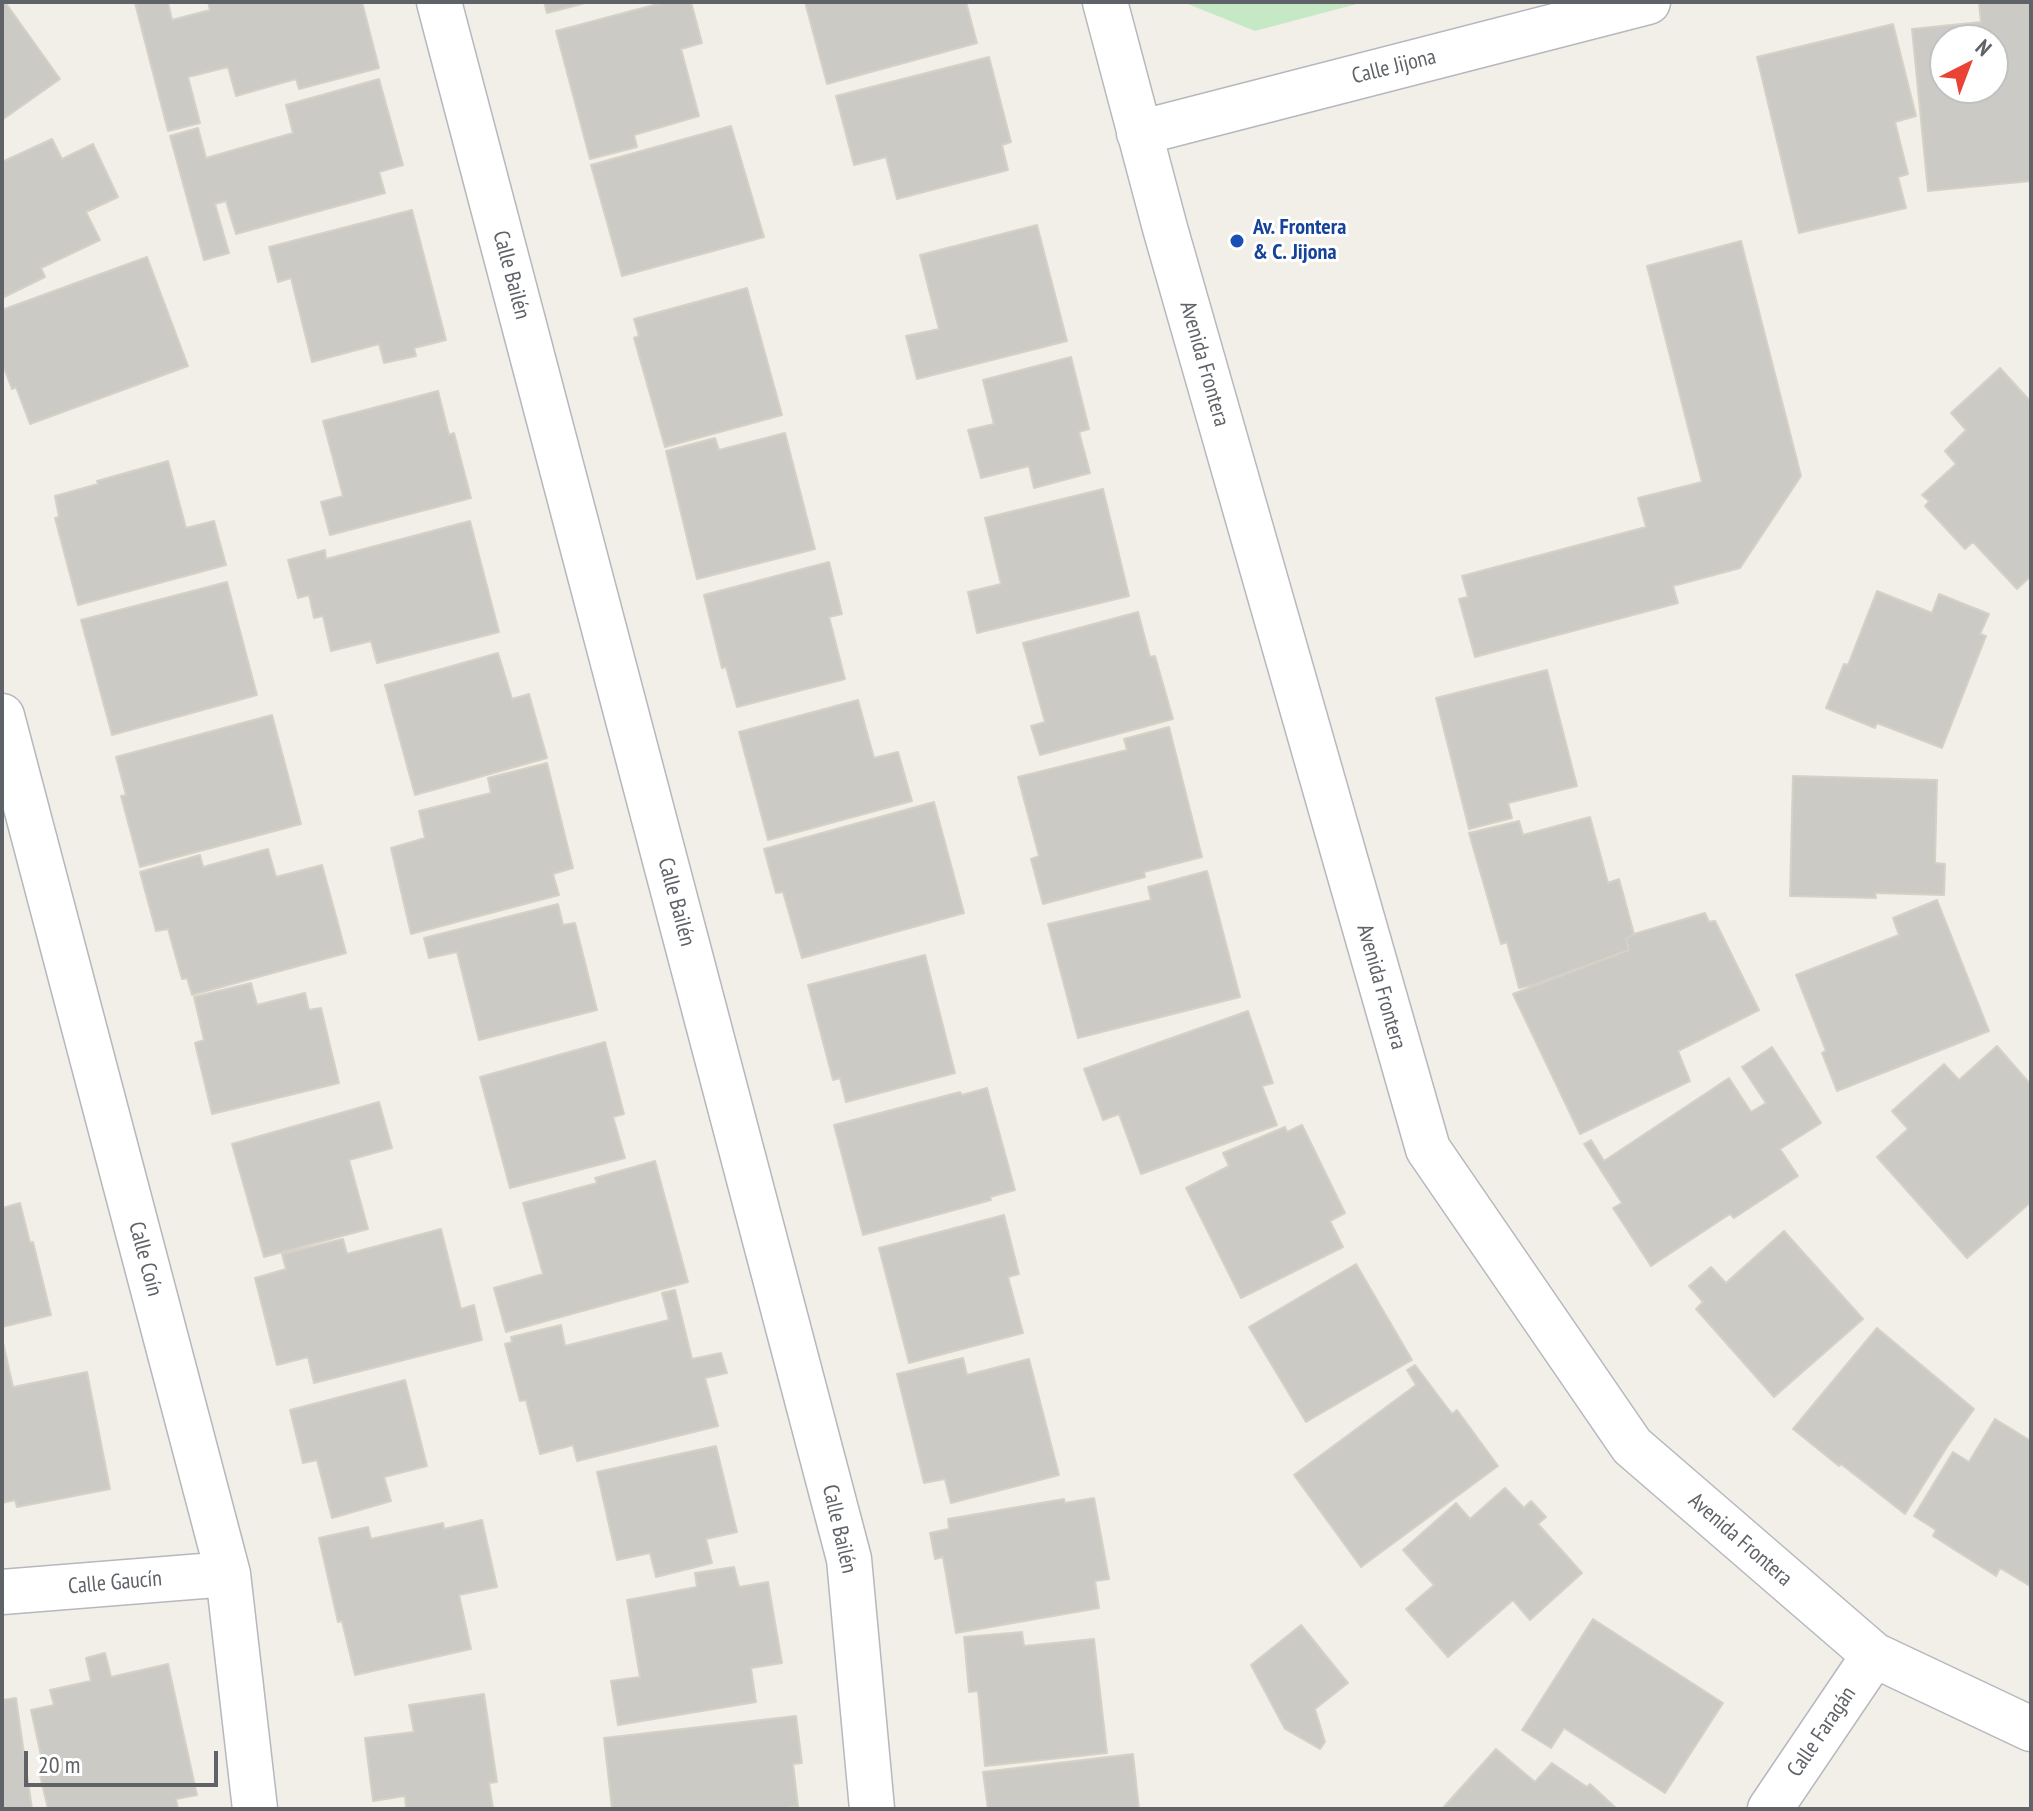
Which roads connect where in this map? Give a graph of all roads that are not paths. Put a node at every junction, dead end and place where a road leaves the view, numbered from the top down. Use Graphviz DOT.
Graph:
graph roads {
  1 [pos="439,2"];
  2 [pos="1105,2"];
  3 [pos="1648,2"];
  4 [pos="1139,133"];
  5 [pos="2,716"];
  6 [pos="228,1574"];
  7 [pos="2,1592"];
  8 [pos="1874,1655"];
  9 [pos="2031,1729"];
  10 [pos="255,1809"];
  11 [pos="872,1809"];
  12 [pos="1770,1809"];
  1 -- 11 [label="street, Calle Bailén"];
  2 -- 4 [label="street, Avenida Frontera"];
  3 -- 4 [label="street, Calle Jijona"];
  4 -- 8 [label="street, Avenida Frontera"];
  5 -- 6 [label="street, Calle Coín"];
  6 -- 7 [label="street, Calle Gaucín"];
  6 -- 10 [label="street, Calle Coín"];
  8 -- 9 [label="street, Avenida Frontera"];
  8 -- 12 [label="street, Calle Faragán"];
}
